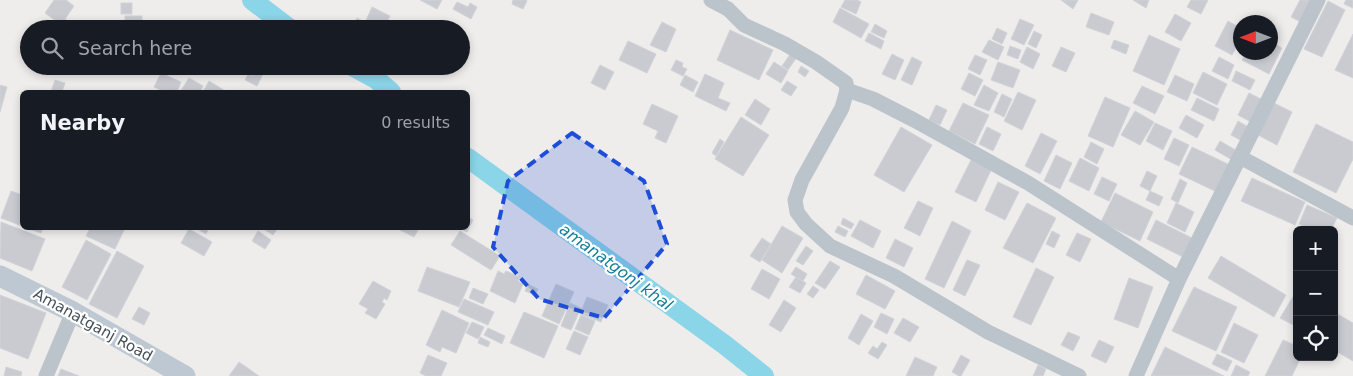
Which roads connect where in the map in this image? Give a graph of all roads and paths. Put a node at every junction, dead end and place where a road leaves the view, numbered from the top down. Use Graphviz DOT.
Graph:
graph roads {
  1 [pos="711,0"];
  2 [pos="1318,0"];
  3 [pos="847,90"];
  4 [pos="1240,157"];
  5 [pos="1353,218"];
  6 [pos="0,276"];
  7 [pos="1178,279"];
  8 [pos="73,312"];
  9 [pos="46,376"];
  10 [pos="185,376"];
  11 [pos="1079,376"];
  12 [pos="1136,376"];
  1 -- 3 [label="street"];
  2 -- 4 [label="street"];
  3 -- 7 [label="street"];
  3 -- 11 [label="street"];
  4 -- 5 [label="street"];
  4 -- 7 [label="street"];
  6 -- 8 [label="main road, Amanatganj Road"];
  7 -- 12 [label="street"];
  8 -- 9 [label="street"];
  8 -- 10 [label="main road, Amanatganj Road"];
}
